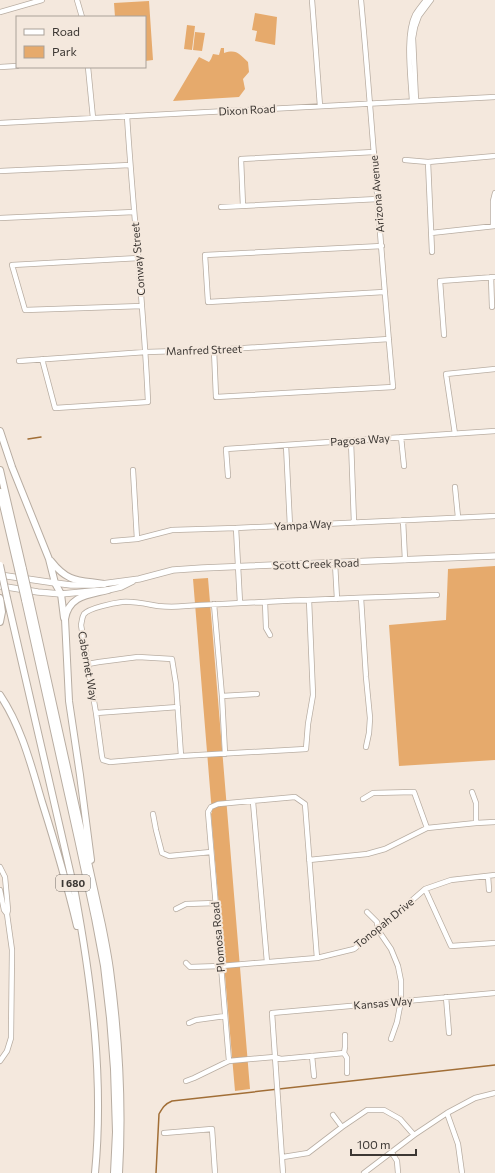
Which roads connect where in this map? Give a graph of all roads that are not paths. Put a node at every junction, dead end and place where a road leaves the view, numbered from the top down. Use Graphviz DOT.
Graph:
graph roads {
  1 [pos="42,0"];
  2 [pos="77,0"];
  3 [pos="312,0"];
  4 [pos="361,0"];
  5 [pos="426,0"];
  6 [pos="431,0"];
  7 [pos="0,12"];
  8 [pos="82,16"];
  9 [pos="16,66"];
  10 [pos="0,67"];
  11 [pos="88,68"];
  12 [pos="495,97"];
  13 [pos="414,101"];
  14 [pos="371,104"];
  15 [pos="320,106"];
  16 [pos="127,116"];
  17 [pos="93,118"];
  18 [pos="0,123"];
  19 [pos="374,152"];
  20 [pos="495,156"];
  21 [pos="405,160"];
  22 [pos="428,162"];
  23 [pos="130,165"];
  24 [pos="0,171"];
  25 [pos="495,193"];
  26 [pos="378,199"];
  27 [pos="494,201"];
  28 [pos="243,206"];
  29 [pos="221,207"];
  30 [pos="134,212"];
  31 [pos="0,218"];
  32 [pos="494,226"];
  33 [pos="431,234"];
  34 [pos="382,246"];
  35 [pos="432,252"];
  36 [pos="139,258"];
  37 [pos="493,277"];
  38 [pos="384,292"];
  39 [pos="142,306"];
  40 [pos="492,307"];
  41 [pos="444,335"];
  42 [pos="389,340"];
  43 [pos="214,350"];
  44 [pos="146,352"];
  45 [pos="42,359"];
  46 [pos="19,361"];
  47 [pos="495,369"];
  48 [pos="0,431"];
  49 [pos="495,431"];
  50 [pos="455,434"];
  51 [pos="401,437"];
  52 [pos="351,441"];
  53 [pos="286,445"];
  54 [pos="404,466"];
  55 [pos="0,470"];
  56 [pos="133,470"];
  57 [pos="228,476"];
  58 [pos="455,487"];
  59 [pos="0,493"];
  60 [pos="495,516"];
  61 [pos="458,518"];
  62 [pos="403,520"];
  63 [pos="354,523"];
  64 [pos="290,526"];
  65 [pos="236,528"];
  66 [pos="137,539"];
  67 [pos="113,541"];
  68 [pos="14,543"];
  69 [pos="495,556"];
  70 [pos="49,559"];
  71 [pos="405,560"];
  72 [pos="335,563"];
  73 [pos="0,565"];
  74 [pos="238,566"];
  75 [pos="0,575"];
  76 [pos="139,579"];
  77 [pos="55,583"];
  78 [pos="104,584"];
  79 [pos="0,586"];
  80 [pos="108,590"];
  81 [pos="61,594"];
  82 [pos="437,595"];
  83 [pos="0,598"];
  84 [pos="361,598"];
  85 [pos="338,599"];
  86 [pos="27,600"];
  87 [pos="309,600"];
  88 [pos="265,602"];
  89 [pos="240,603"];
  90 [pos="214,604"];
  91 [pos="0,622"];
  92 [pos="270,635"];
  93 [pos="66,636"];
  94 [pos="88,664"];
  95 [pos="257,694"];
  96 [pos="0,695"];
  97 [pos="222,696"];
  98 [pos="178,707"];
  99 [pos="96,713"];
  100 [pos="366,747"];
  101 [pos="226,754"];
  102 [pos="181,756"];
  103 [pos="472,792"];
  104 [pos="363,799"];
  105 [pos="253,802"];
  106 [pos="153,814"];
  107 [pos="495,822"];
  108 [pos="476,823"];
  109 [pos="427,828"];
  110 [pos="211,852"];
  111 [pos="309,860"];
  112 [pos="0,867"];
  113 [pos="488,876"];
  114 [pos="495,876"];
  115 [pos="5,882"];
  116 [pos="0,885"];
  117 [pos="93,886"];
  118 [pos="425,889"];
  119 [pos="0,890"];
  120 [pos="489,890"];
  121 [pos="216,902"];
  122 [pos="176,909"];
  123 [pos="367,912"];
  124 [pos="7,914"];
  125 [pos="378,930"];
  126 [pos="495,943"];
  127 [pos="317,958"];
  128 [pos="267,962"];
  129 [pos="186,963"];
  130 [pos="221,966"];
  131 [pos="89,974"];
  132 [pos="495,993"];
  133 [pos="446,997"];
  134 [pos="401,1001"];
  135 [pos="225,1016"];
  136 [pos="189,1023"];
  137 [pos="448,1033"];
  138 [pos="345,1035"];
  139 [pos="391,1039"];
  140 [pos="344,1053"];
  141 [pos="312,1056"];
  142 [pos="274,1057"];
  143 [pos="0,1061"];
  144 [pos="229,1061"];
  145 [pos="347,1073"];
  146 [pos="314,1076"];
  147 [pos="186,1081"];
  148 [pos="495,1093"];
  149 [pos="447,1113"];
  150 [pos="333,1115"];
  151 [pos="342,1127"];
  152 [pos="164,1133"];
  153 [pos="414,1135"];
  154 [pos="392,1153"];
  155 [pos="282,1157"];
  156 [pos="95,1173"];
  157 [pos="114,1173"];
  158 [pos="119,1173"];
  159 [pos="215,1173"];
  160 [pos="284,1173"];
  161 [pos="364,1173"];
  162 [pos="398,1173"];
  163 [pos="462,1173"];
  1 -- 7 [label="street"];
  2 -- 8 [label="street"];
  3 -- 15 [label="street"];
  4 -- 14 [label="street, Arizona Avenue"];
  5 -- 13 [label="street"];
  6 -- 13 [label="street"];
  9 -- 10 [label="street"];
  11 -- 17 [label="street"];
  12 -- 13 [label="street, Dixon Road"];
  13 -- 14 [label="street, Dixon Road"];
  14 -- 15 [label="street, Dixon Road"];
  14 -- 19 [label="street, Arizona Avenue"];
  15 -- 16 [label="street, Dixon Road"];
  16 -- 17 [label="street, Dixon Road"];
  16 -- 23 [label="street, Conway Street"];
  17 -- 18 [label="street, Dixon Road"];
  19 -- 26 [label="street, Arizona Avenue"];
  19 -- 28 [label="street"];
  20 -- 22 [label="street"];
  21 -- 22 [label="street"];
  22 -- 33 [label="street"];
  23 -- 24 [label="street"];
  23 -- 30 [label="street, Conway Street"];
  25 -- 27 [label="street"];
  26 -- 28 [label="street"];
  26 -- 34 [label="street, Arizona Avenue"];
  27 -- 32 [label="street"];
  28 -- 29 [label="street"];
  30 -- 31 [label="street"];
  30 -- 36 [label="street, Conway Street"];
  32 -- 33 [label="street"];
  33 -- 35 [label="street"];
  34 -- 38 [label="street, Arizona Avenue"];
  34 -- 38 [label="street"];
  36 -- 39 [label="street, Conway Street"];
  36 -- 39 [label="street"];
  37 -- 40 [label="street"];
  37 -- 41 [label="street"];
  38 -- 42 [label="street, Arizona Avenue"];
  39 -- 44 [label="street, Conway Street"];
  42 -- 43 [label="street, Manfred Street"];
  42 -- 43 [label="street, Arizona Avenue"];
  43 -- 44 [label="street, Manfred Street"];
  44 -- 45 [label="street, Manfred Street"];
  44 -- 45 [label="street, Conway Street"];
  45 -- 46 [label="street, Manfred Street"];
  47 -- 50 [label="street"];
  48 -- 70 [label="highway"];
  49 -- 50 [label="street, Pagosa Way"];
  50 -- 51 [label="street, Pagosa Way"];
  51 -- 52 [label="street, Pagosa Way"];
  51 -- 54 [label="street"];
  52 -- 53 [label="street, Pagosa Way"];
  52 -- 63 [label="street"];
  53 -- 57 [label="street, Pagosa Way"];
  53 -- 64 [label="street"];
  55 -- 68 [label="highway, I 680"];
  56 -- 66 [label="street"];
  58 -- 61 [label="street"];
  59 -- 68 [label="highway, I 680"];
  60 -- 61 [label="street, Yampa Way"];
  61 -- 62 [label="street, Yampa Way"];
  62 -- 63 [label="street, Yampa Way"];
  62 -- 71 [label="street"];
  63 -- 64 [label="street, Yampa Way"];
  64 -- 65 [label="street, Yampa Way"];
  65 -- 66 [label="street, Yampa Way"];
  65 -- 74 [label="street"];
  66 -- 67 [label="street, Yampa Way"];
  68 -- 86 [label="highway, I 680, bridge"];
  69 -- 71 [label="main road, Scott Creek Road"];
  70 -- 77 [label="highway"];
  70 -- 78 [label="highway"];
  71 -- 72 [label="main road, Scott Creek Road"];
  72 -- 74 [label="main road, Scott Creek Road"];
  72 -- 85 [label="street"];
  73 -- 131 [label="highway, I 680, bridge"];
  74 -- 76 [label="main road, Scott Creek Road"];
  74 -- 89 [label="street"];
  75 -- 77 [label="main road, Scott Creek Road"];
  76 -- 78 [label="main road, Scott Creek Road"];
  76 -- 80 [label="main road, Scott Creek Road"];
  77 -- 78 [label="main road, Scott Creek Road"];
  77 -- 81 [label="highway"];
  79 -- 81 [label="main road, Scott Creek Road"];
  80 -- 81 [label="main road, Scott Creek Road"];
  80 -- 93 [label="highway"];
  81 -- 93 [label="highway"];
  82 -- 84 [label="street"];
  83 -- 91 [label="highway"];
  84 -- 85 [label="street"];
  84 -- 100 [label="street"];
  85 -- 87 [label="street"];
  86 -- 117 [label="highway, I 680"];
  86 -- 157 [label="highway, I 680"];
  87 -- 88 [label="street"];
  87 -- 101 [label="street"];
  88 -- 89 [label="street"];
  88 -- 92 [label="street"];
  89 -- 90 [label="street"];
  90 -- 94 [label="street, Cabernet Way"];
  90 -- 97 [label="street"];
  93 -- 117 [label="highway"];
  94 -- 98 [label="street"];
  94 -- 99 [label="street, Cabernet Way"];
  95 -- 97 [label="street"];
  96 -- 131 [label="highway"];
  97 -- 101 [label="street"];
  98 -- 99 [label="street"];
  98 -- 102 [label="street"];
  99 -- 102 [label="street, Cabernet Way"];
  101 -- 102 [label="street"];
  103 -- 108 [label="street"];
  104 -- 109 [label="street"];
  105 -- 110 [label="street, Plomosa Road"];
  105 -- 111 [label="street"];
  105 -- 128 [label="street"];
  106 -- 110 [label="street"];
  107 -- 108 [label="street"];
  108 -- 109 [label="street"];
  109 -- 111 [label="street"];
  110 -- 121 [label="street, Plomosa Road"];
  111 -- 127 [label="street"];
  112 -- 115 [label="street"];
  113 -- 114 [label="street, Tonopah Drive"];
  113 -- 118 [label="street, Tonopah Drive"];
  113 -- 120 [label="street"];
  115 -- 116 [label="street"];
  115 -- 124 [label="street"];
  117 -- 158 [label="highway, I 680"];
  118 -- 125 [label="street, Tonopah Drive"];
  118 -- 126 [label="street"];
  119 -- 124 [label="street"];
  121 -- 122 [label="street"];
  121 -- 130 [label="street, Plomosa Road"];
  123 -- 125 [label="street"];
  124 -- 143 [label="street"];
  125 -- 127 [label="street, Tonopah Drive"];
  125 -- 134 [label="street"];
  127 -- 128 [label="street, Tonopah Drive"];
  128 -- 130 [label="street, Tonopah Drive"];
  129 -- 130 [label="street, Tonopah Drive"];
  130 -- 135 [label="street, Plomosa Road"];
  131 -- 156 [label="highway, I 680"];
  132 -- 133 [label="street, Kansas Way"];
  133 -- 134 [label="street, Kansas Way"];
  133 -- 137 [label="street"];
  134 -- 139 [label="street"];
  134 -- 142 [label="street, Kansas Way"];
  135 -- 136 [label="street"];
  135 -- 144 [label="street, Plomosa Road"];
  138 -- 140 [label="street"];
  140 -- 141 [label="street"];
  140 -- 145 [label="street"];
  141 -- 142 [label="street"];
  141 -- 146 [label="street"];
  142 -- 144 [label="street"];
  142 -- 155 [label="street"];
  144 -- 147 [label="street"];
  148 -- 149 [label="street"];
  149 -- 153 [label="street"];
  149 -- 163 [label="street"];
  150 -- 151 [label="street"];
  151 -- 153 [label="street"];
  151 -- 155 [label="street"];
  152 -- 159 [label="street"];
  153 -- 154 [label="street"];
  154 -- 161 [label="street"];
  154 -- 162 [label="street"];
  155 -- 160 [label="street"];
}
